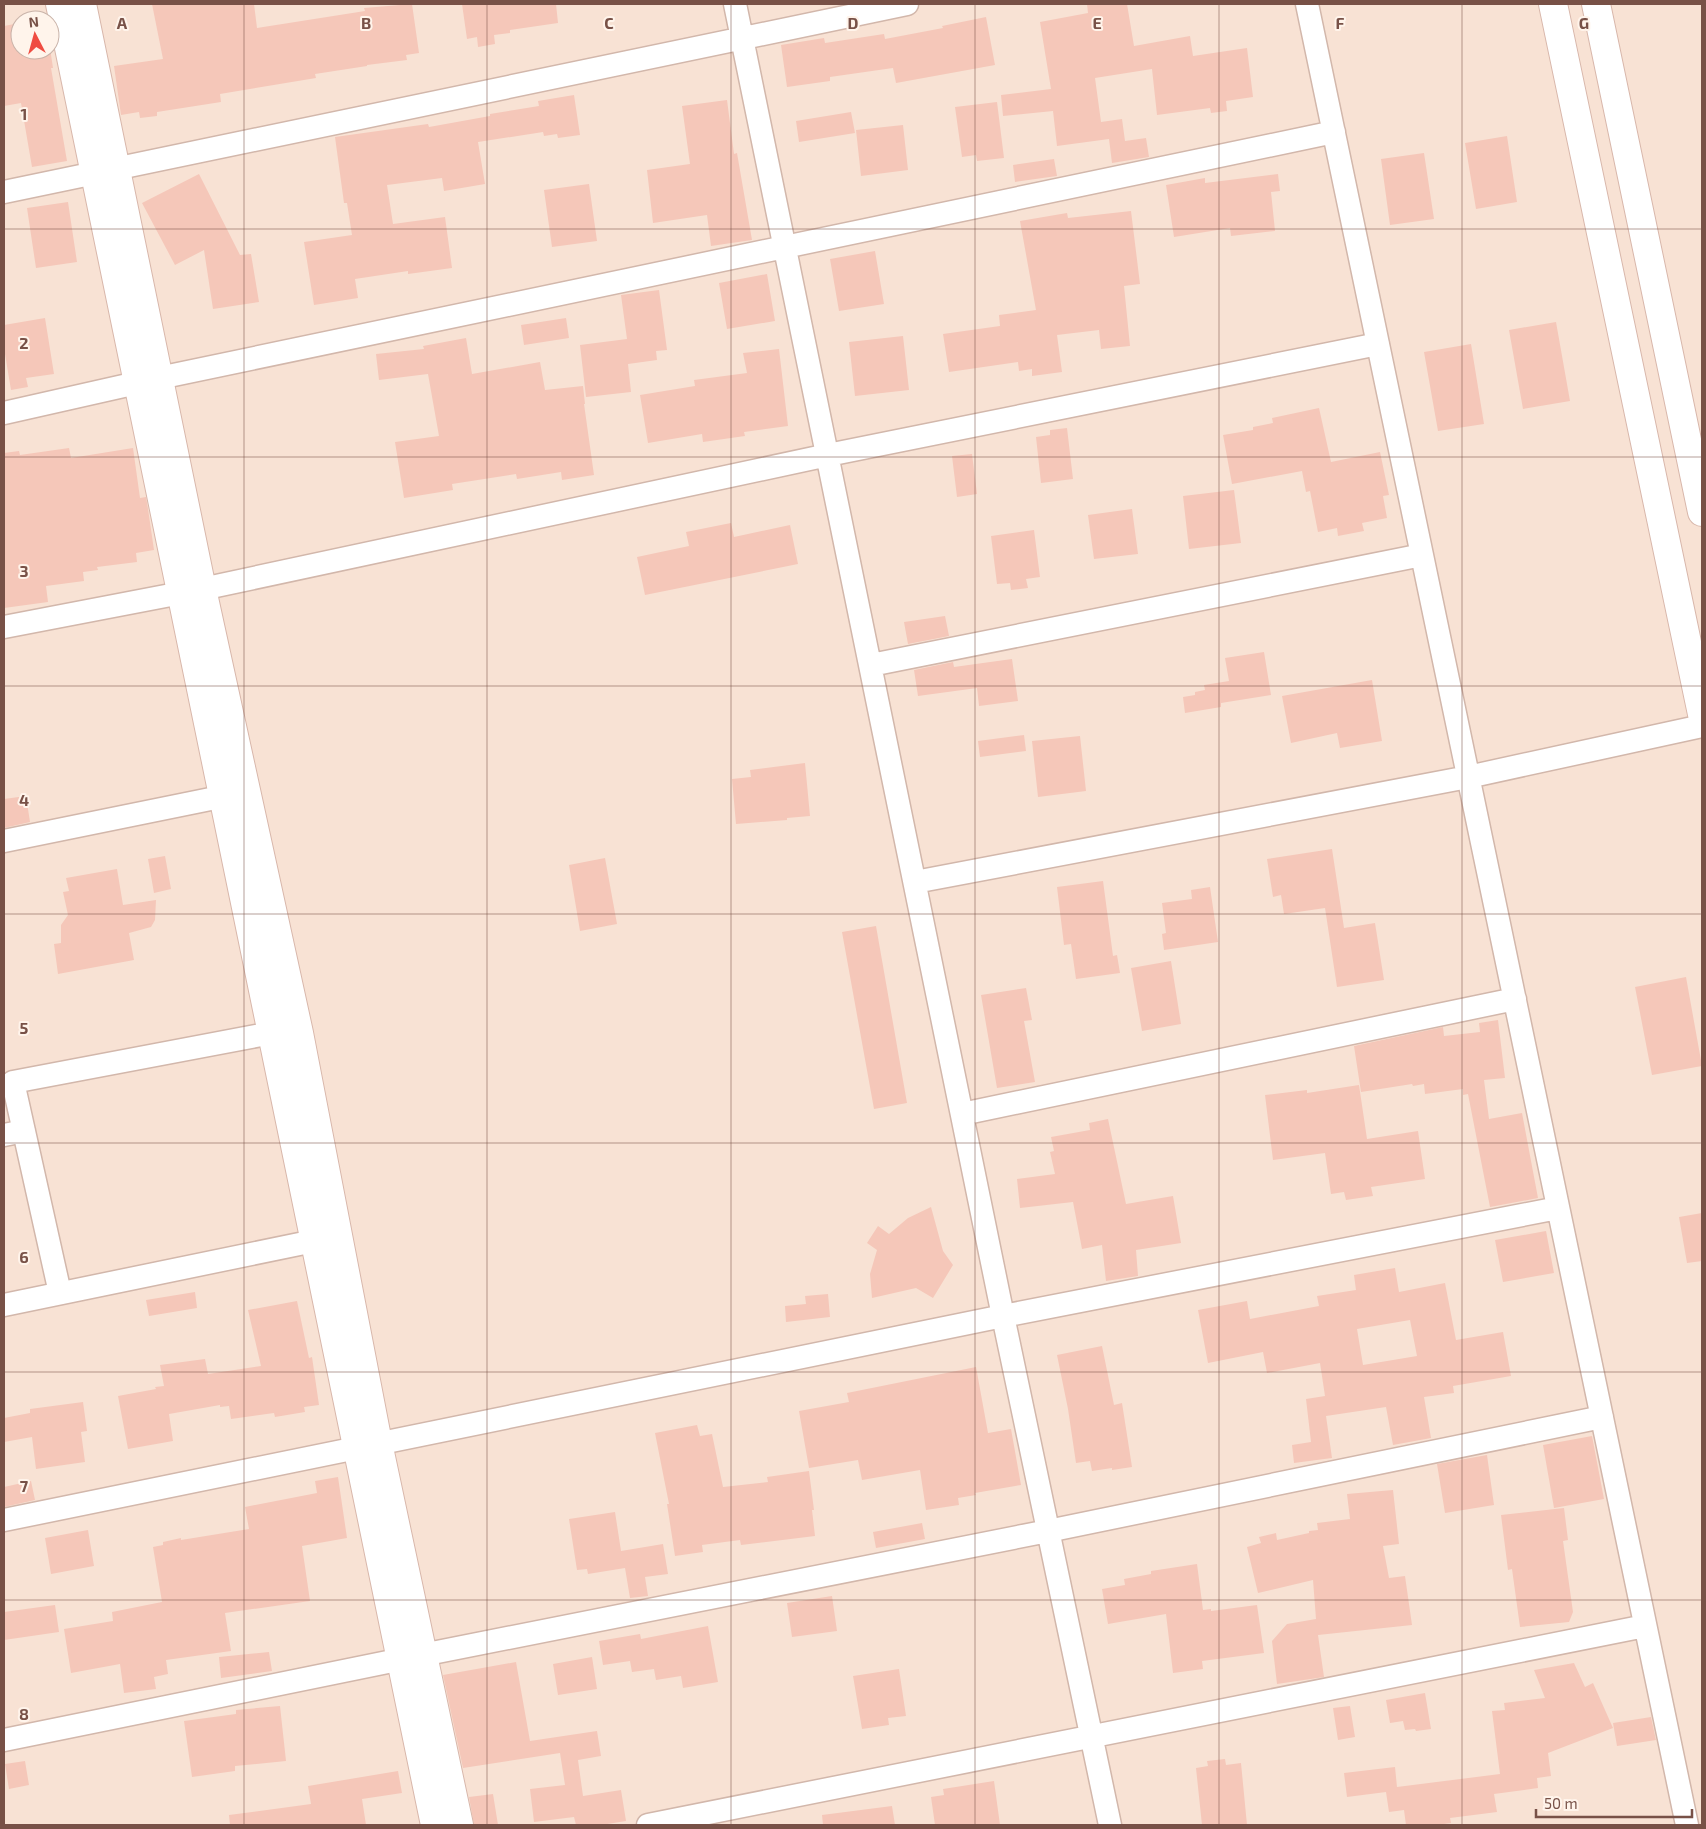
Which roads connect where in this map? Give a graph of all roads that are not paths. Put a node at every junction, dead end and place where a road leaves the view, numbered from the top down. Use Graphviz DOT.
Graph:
graph roads {
  1 [pos="60,4"];
  2 [pos="82,4"];
  3 [pos="735,4"];
  4 [pos="907,4"];
  5 [pos="1307,4"];
  6 [pos="1553,4"];
  7 [pos="1596,4"];
  8 [pos="742,38"];
  9 [pos="1334,132"];
  10 [pos="105,170"];
  11 [pos="4,192"];
  12 [pos="786,248"];
  13 [pos="1378,344"];
  14 [pos="148,380"];
  15 [pos="4,414"];
  16 [pos="828,455"];
  17 [pos="1702,512"];
  18 [pos="1422,555"];
  19 [pos="192,591"];
  20 [pos="4,627"];
  21 [pos="871,665"];
  22 [pos="1702,714"];
  23 [pos="1702,726"];
  24 [pos="1468,777"];
  25 [pos="235,794"];
  26 [pos="4,841"];
  27 [pos="915,882"];
  28 [pos="1515,999"];
  29 [pos="272,1033"];
  30 [pos="962,1114"];
  31 [pos="14,1133"];
  32 [pos="1558,1208"];
  33 [pos="314,1241"];
  34 [pos="60,1293"];
  35 [pos="4,1305"];
  36 [pos="1003,1316"];
  37 [pos="1602,1417"];
  38 [pos="368,1445"];
  39 [pos="4,1520"];
  40 [pos="1048,1531"];
  41 [pos="1645,1626"];
  42 [pos="411,1657"];
  43 [pos="1092,1737"];
  44 [pos="4,1740"];
  45 [pos="434,1825"];
  46 [pos="459,1825"];
  47 [pos="648,1825"];
  48 [pos="1110,1825"];
  49 [pos="1687,1825"];
  1 -- 10 [label="main road"];
  2 -- 10 [label="main road"];
  3 -- 8 [label="street"];
  4 -- 8 [label="street"];
  5 -- 9 [label="street"];
  6 -- 22 [label="main road"];
  7 -- 17 [label="main road"];
  8 -- 10 [label="street"];
  8 -- 12 [label="street"];
  9 -- 12 [label="street"];
  9 -- 13 [label="street"];
  10 -- 11 [label="street"];
  10 -- 14 [label="main road"];
  12 -- 14 [label="street"];
  12 -- 16 [label="street"];
  13 -- 16 [label="street"];
  13 -- 18 [label="street"];
  14 -- 15 [label="street"];
  14 -- 19 [label="main road"];
  16 -- 19 [label="street"];
  16 -- 21 [label="street"];
  18 -- 21 [label="street"];
  18 -- 24 [label="street"];
  19 -- 20 [label="street"];
  19 -- 25 [label="main road"];
  21 -- 27 [label="street"];
  23 -- 24 [label="street"];
  24 -- 27 [label="street"];
  24 -- 28 [label="street"];
  25 -- 26 [label="street"];
  25 -- 29 [label="main road"];
  25 -- 38 [label="main road"];
  27 -- 30 [label="street"];
  28 -- 30 [label="street"];
  28 -- 32 [label="street"];
  29 -- 31 [label="street"];
  29 -- 33 [label="main road"];
  30 -- 36 [label="street"];
  31 -- 34 [label="street"];
  32 -- 36 [label="street"];
  32 -- 37 [label="street"];
  33 -- 34 [label="street"];
  33 -- 38 [label="main road"];
  34 -- 35 [label="street"];
  36 -- 38 [label="street"];
  36 -- 40 [label="street"];
  37 -- 40 [label="street"];
  37 -- 41 [label="street"];
  38 -- 39 [label="street"];
  38 -- 42 [label="main road"];
  40 -- 42 [label="street"];
  40 -- 43 [label="street"];
  41 -- 43 [label="street"];
  41 -- 49 [label="street"];
  42 -- 44 [label="street"];
  42 -- 45 [label="main road"];
  42 -- 46 [label="main road"];
  43 -- 47 [label="street"];
  43 -- 48 [label="street"];
}
